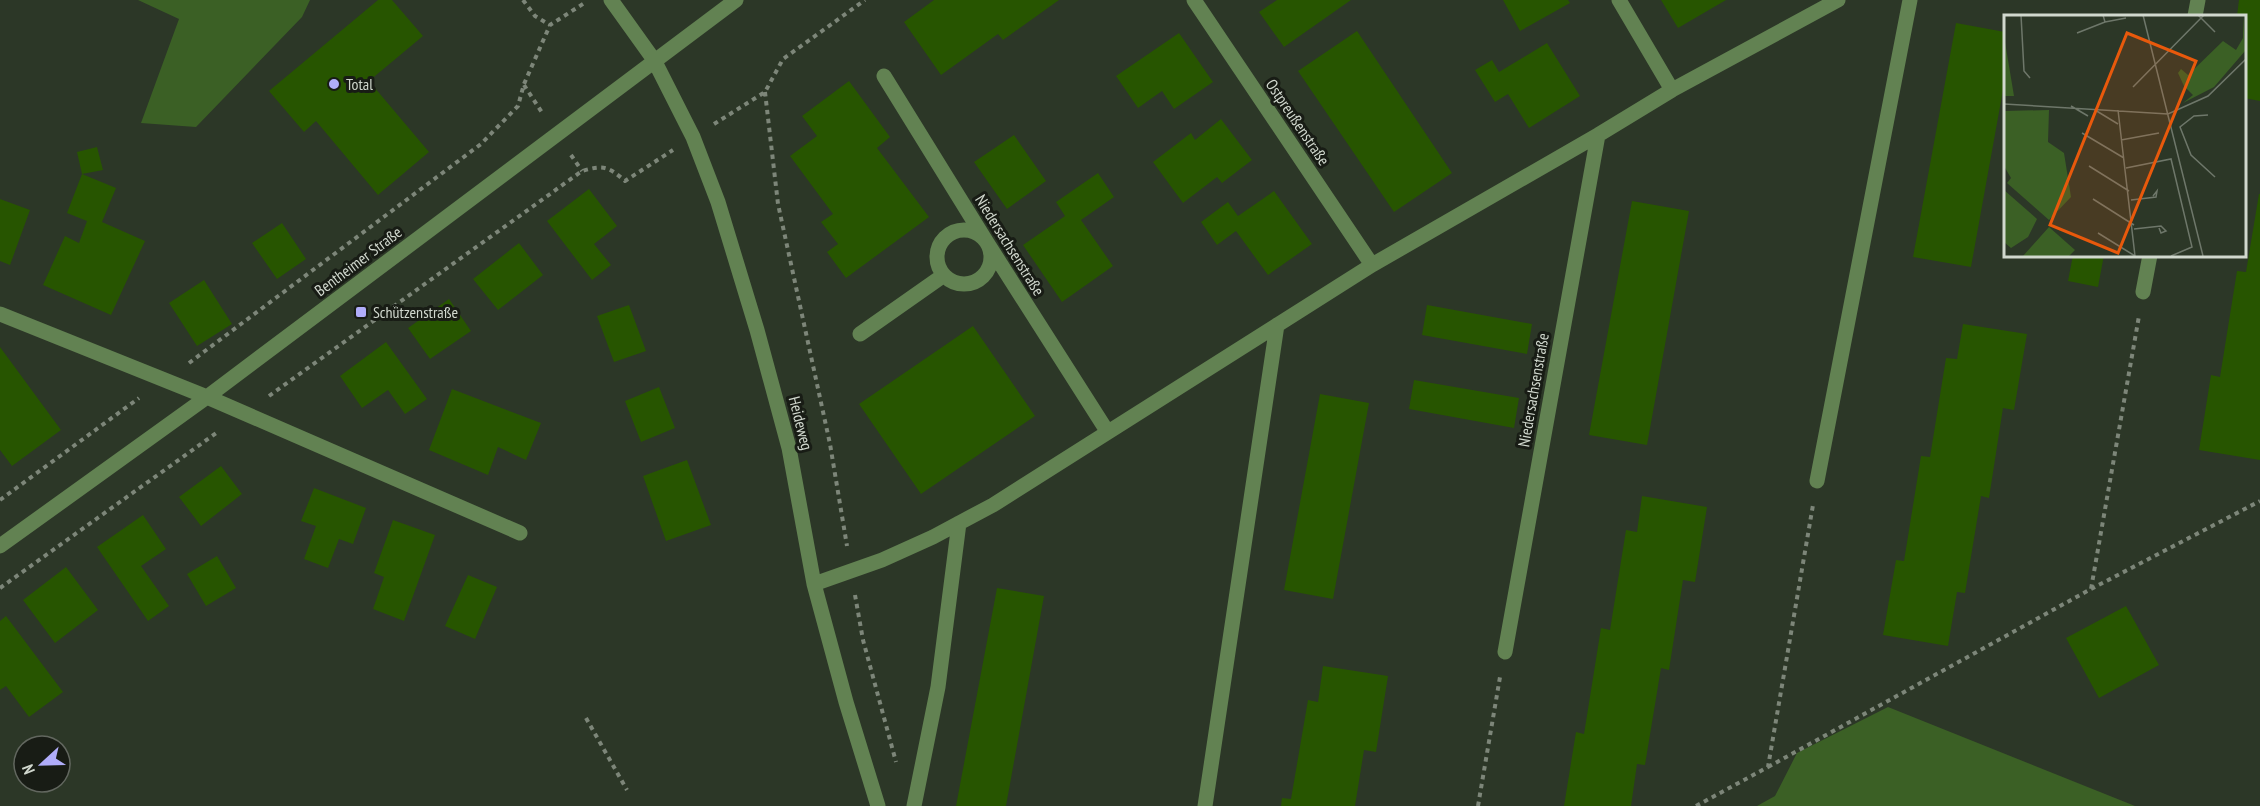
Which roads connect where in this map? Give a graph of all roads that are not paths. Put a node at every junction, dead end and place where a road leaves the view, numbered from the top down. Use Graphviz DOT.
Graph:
graph roads {
  1 [pos="611,0"];
  2 [pos="736,0"];
  3 [pos="1194,0"];
  4 [pos="1619,0"];
  5 [pos="1838,0"];
  6 [pos="1910,0"];
  7 [pos="2198,0"];
  8 [pos="2194,15"];
  9 [pos="654,60"];
  10 [pos="884,76"];
  11 [pos="1672,90"];
  12 [pos="1598,135"];
  13 [pos="986,241"];
  14 [pos="2150,256"];
  15 [pos="1372,265"];
  16 [pos="944,275"];
  17 [pos="2143,292"];
  18 [pos="0,314"];
  19 [pos="1276,326"];
  20 [pos="860,334"];
  21 [pos="207,397"];
  22 [pos="1107,431"];
  23 [pos="1817,481"];
  24 [pos="959,523"];
  25 [pos="520,533"];
  26 [pos="0,546"];
  27 [pos="814,584"];
  28 [pos="1505,652"];
  29 [pos="878,806"];
  30 [pos="914,806"];
  31 [pos="1205,806"];
  1 -- 9 [label="street, Heideweg"];
  2 -- 9 [label="street, Bentheimer Straße"];
  3 -- 15 [label="street, Ostpreußenstraße"];
  4 -- 11 [label="street"];
  5 -- 11 [label="street"];
  6 -- 23 [label="street"];
  7 -- 8 [label="street"];
  9 -- 21 [label="street, Bentheimer Straße"];
  9 -- 27 [label="street, Heideweg"];
  10 -- 13 [label="street, Niedersachsenstraße"];
  11 -- 12 [label="street"];
  12 -- 15 [label="street"];
  12 -- 28 [label="street, Niedersachsenstraße"];
  13 -- 16 [label="street"];
  13 -- 16 [label="street"];
  13 -- 22 [label="street, Niedersachsenstraße"];
  14 -- 17 [label="street"];
  15 -- 19 [label="street"];
  16 -- 20 [label="street"];
  18 -- 21 [label="street"];
  19 -- 22 [label="street"];
  19 -- 31 [label="street"];
  21 -- 25 [label="street"];
  21 -- 26 [label="street, Bentheimer Straße"];
  22 -- 24 [label="street"];
  24 -- 27 [label="street"];
  24 -- 30 [label="street"];
  27 -- 29 [label="street, Heideweg"];
}
